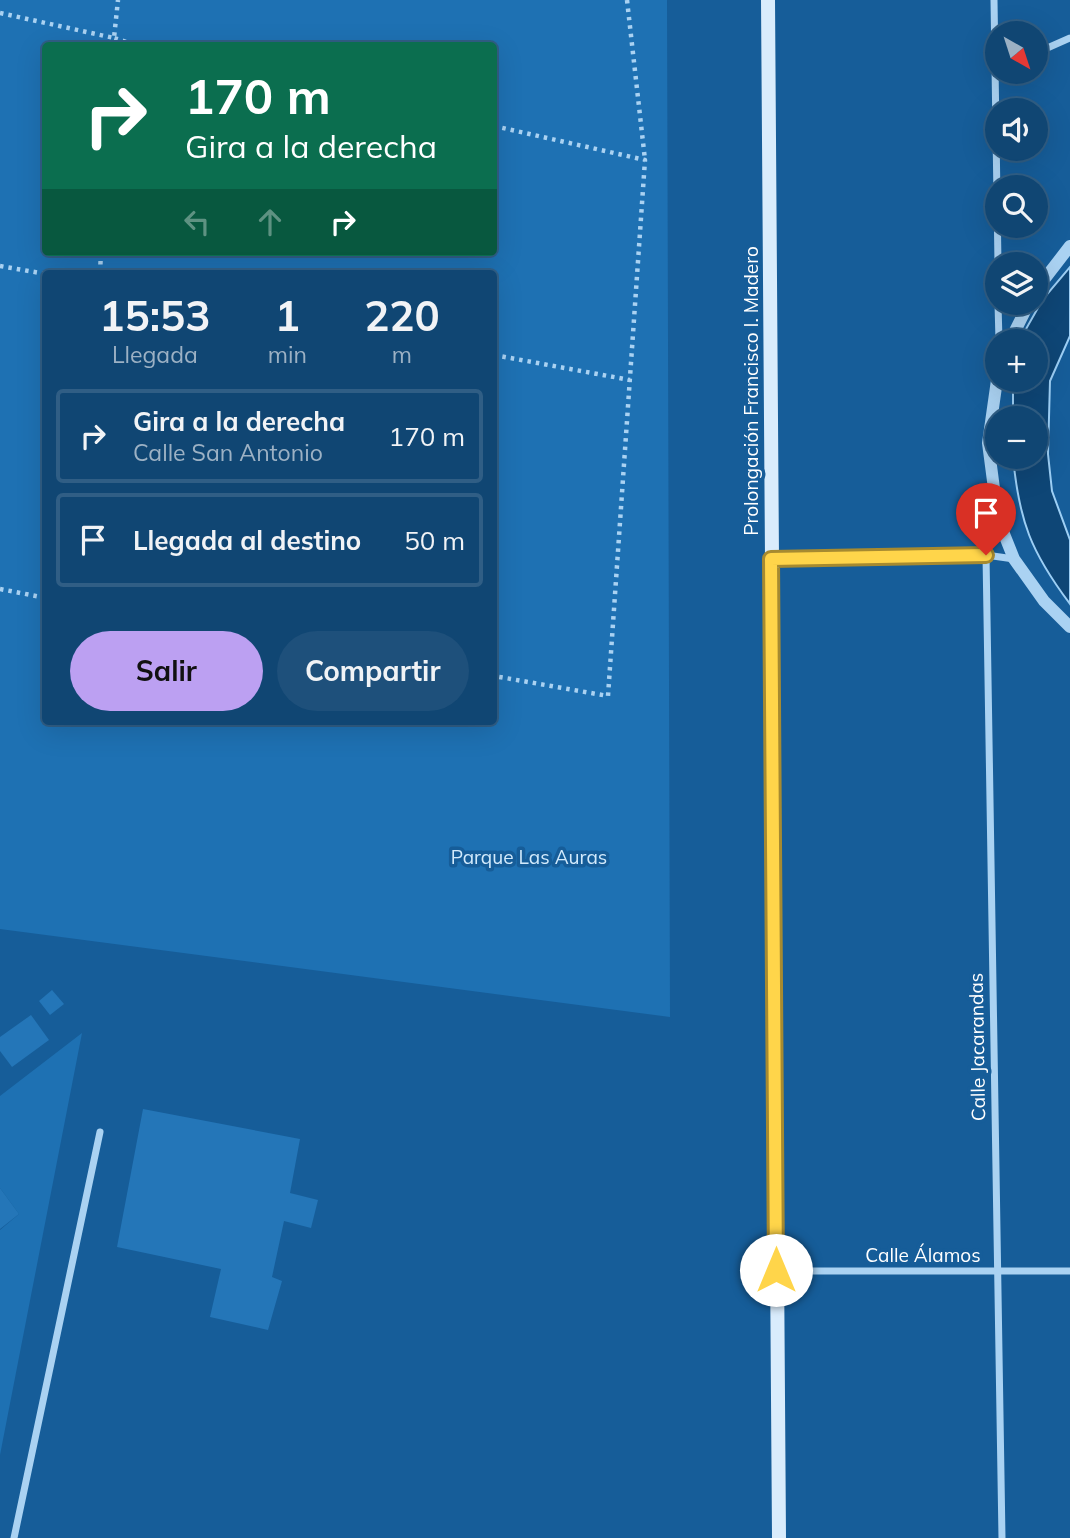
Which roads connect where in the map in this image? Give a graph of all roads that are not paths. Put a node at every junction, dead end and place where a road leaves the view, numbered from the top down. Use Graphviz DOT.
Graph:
graph roads {
  1 [pos="768,0"];
  2 [pos="994,0"];
  3 [pos="995,21"];
  4 [pos="1070,38"];
  5 [pos="1048,48"];
  6 [pos="996,84"];
  7 [pos="1070,246"];
  8 [pos="998,252"];
  9 [pos="1048,274"];
  10 [pos="995,392"];
  11 [pos="986,555"];
  12 [pos="771,559"];
  13 [pos="1014,559"];
  14 [pos="1070,627"];
  15 [pos="100,1132"];
  16 [pos="776,1270"];
  17 [pos="995,1271"];
  18 [pos="1070,1271"];
  19 [pos="14,1538"];
  20 [pos="779,1538"];
  21 [pos="1002,1538"];
  1 -- 12 [label="main road, Prolongación Francisco I. Madero"];
  2 -- 3 [label="street"];
  4 -- 5 [label="street"];
  6 -- 8 [label="street"];
  7 -- 9 [label="street"];
  10 -- 13 [label="street"];
  11 -- 12 [label="street"];
  11 -- 13 [label="street"];
  11 -- 17 [label="street, Calle Jacarandas"];
  12 -- 16 [label="main road, Prolongación Francisco I. Madero"];
  13 -- 14 [label="street"];
  15 -- 19 [label="street"];
  16 -- 17 [label="street, Calle Álamos"];
  16 -- 20 [label="main road, Prolongación Francisco I. Madero"];
  17 -- 18 [label="street, Calle Álamos"];
  17 -- 21 [label="street, Calle Jacarandas"];
}
